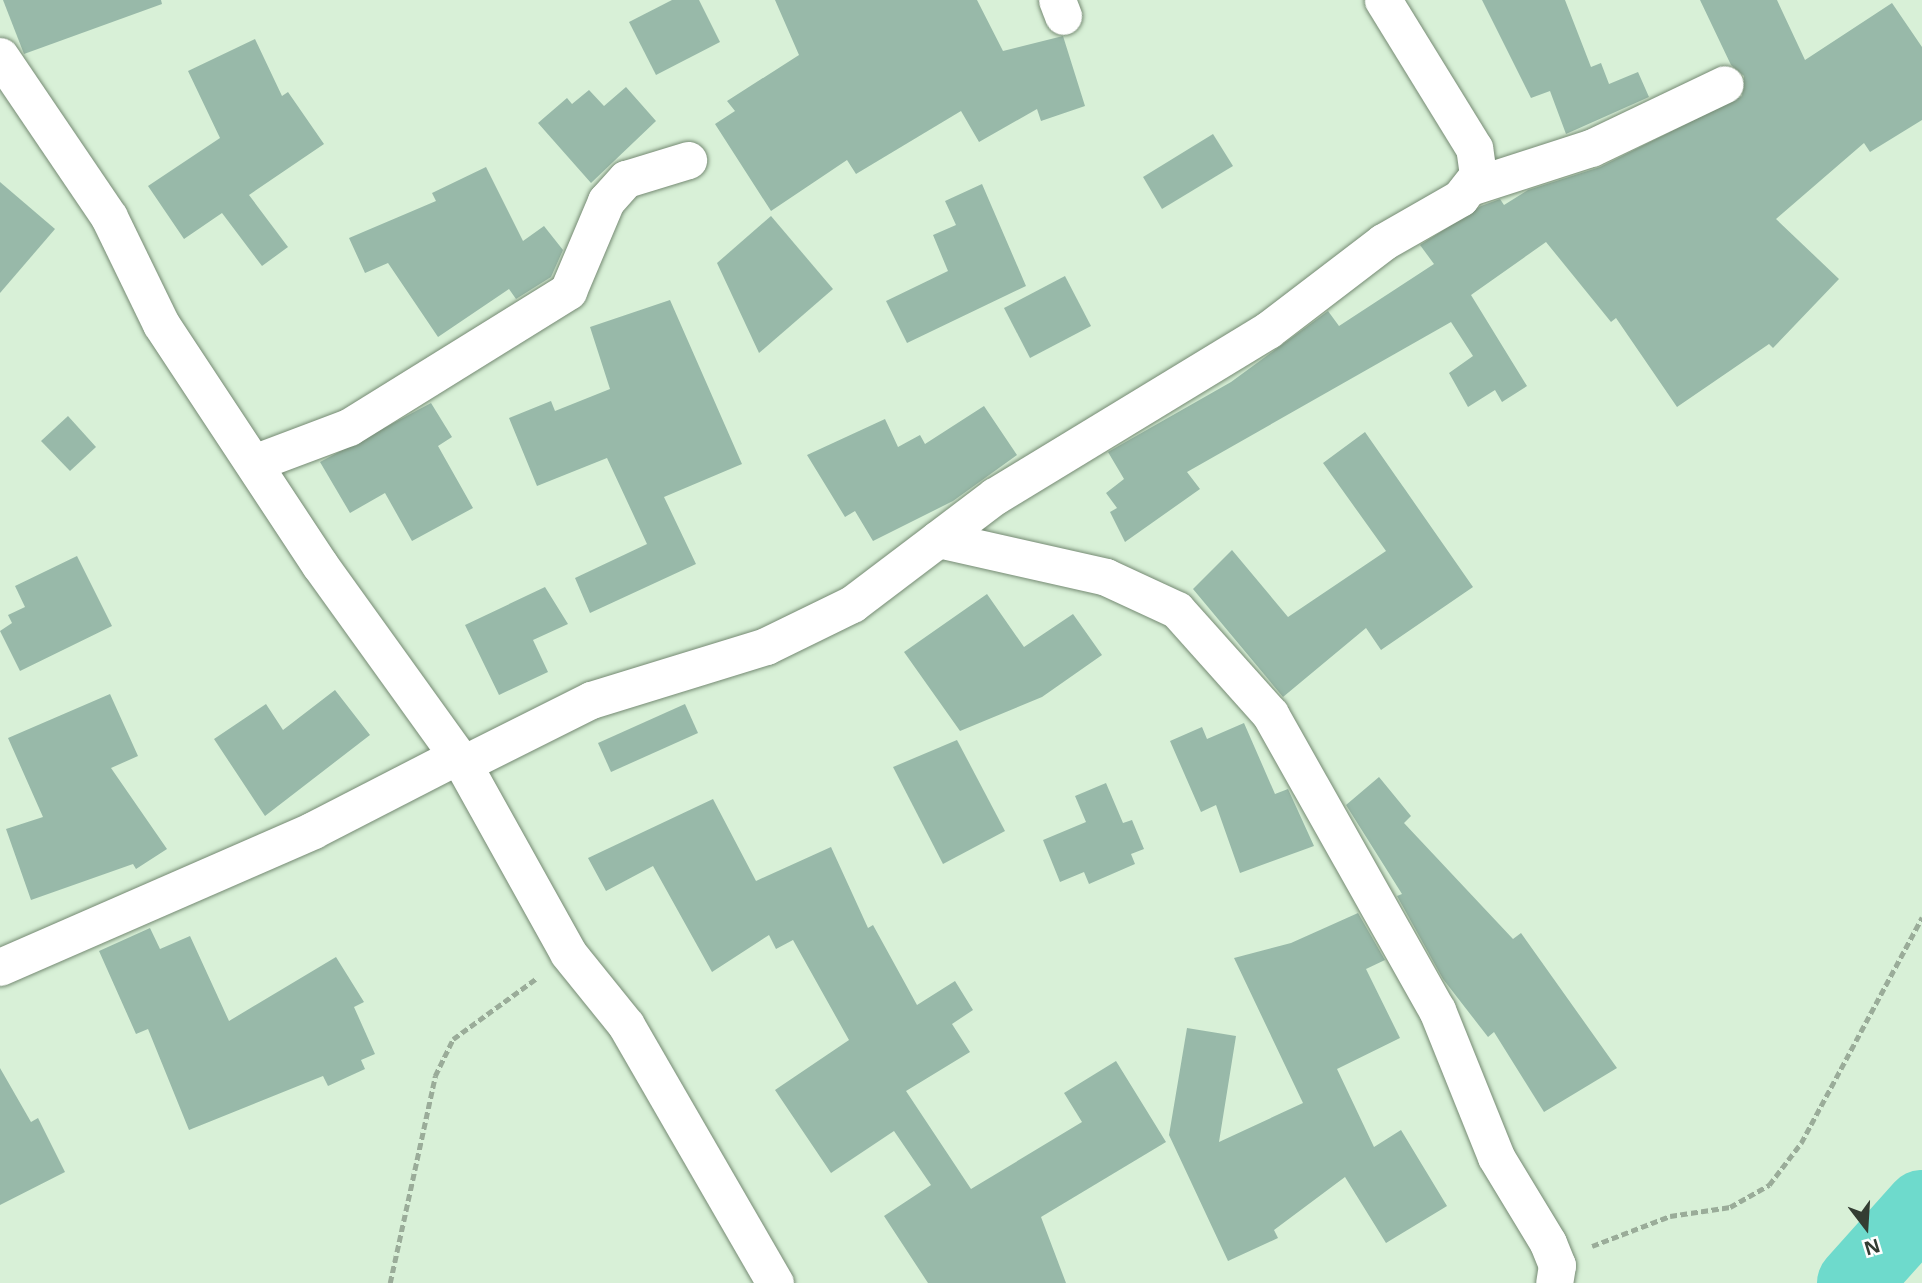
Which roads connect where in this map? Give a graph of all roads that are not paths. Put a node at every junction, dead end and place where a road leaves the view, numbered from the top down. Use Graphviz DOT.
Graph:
graph roads {
  1 [pos="1383,0"];
  2 [pos="0,56"];
  3 [pos="1725,84"];
  4 [pos="688,160"];
  5 [pos="1473,186"];
  6 [pos="256,462"];
  7 [pos="939,539"];
  8 [pos="460,760"];
  9 [pos="0,967"];
  10 [pos="1556,1274"];
  11 [pos="775,1283"];
  1 -- 5 [label="street"];
  2 -- 6 [label="street"];
  3 -- 5 [label="street"];
  4 -- 6 [label="street"];
  5 -- 7 [label="street"];
  6 -- 8 [label="street"];
  7 -- 8 [label="street"];
  7 -- 10 [label="street"];
  8 -- 9 [label="street"];
  8 -- 11 [label="street"];
}
